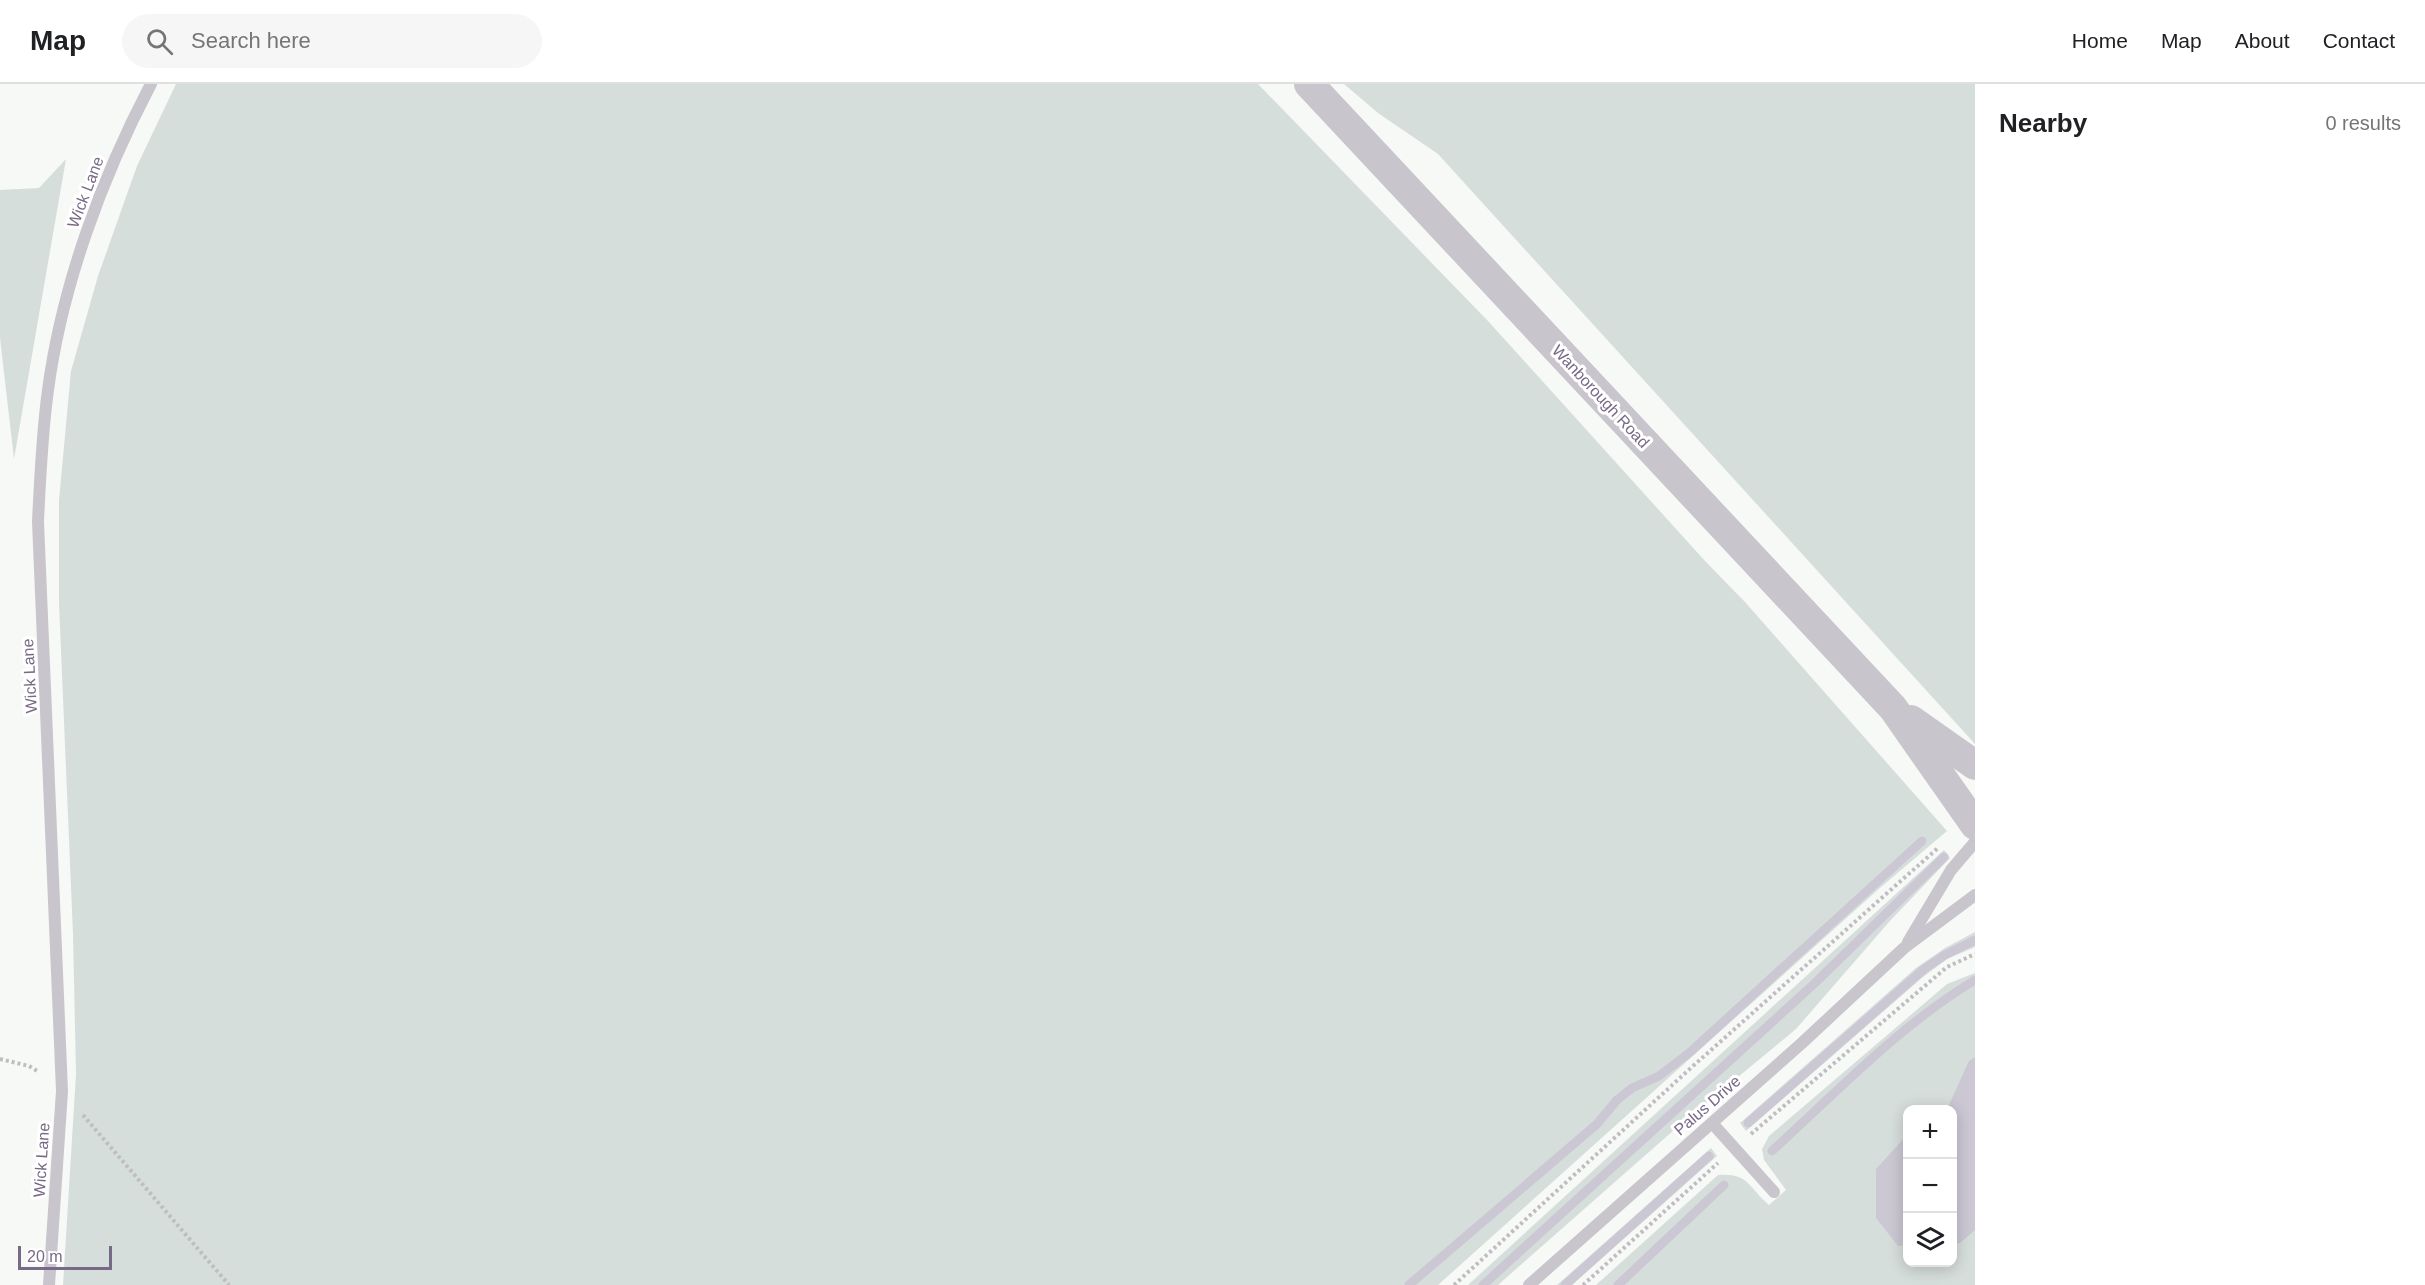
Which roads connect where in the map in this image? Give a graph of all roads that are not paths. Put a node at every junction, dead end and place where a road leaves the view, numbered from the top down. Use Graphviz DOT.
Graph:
graph roads {
  1 [pos="151,84"];
  2 [pos="1309,84"];
  3 [pos="1893,708"];
  4 [pos="1975,765"];
  5 [pos="1975,825"];
  6 [pos="1975,842"];
  7 [pos="1975,895"];
  8 [pos="1904,948"];
  9 [pos="1712,1123"];
  10 [pos="1774,1192"];
  11 [pos="49,1285"];
  12 [pos="1529,1285"];
  1 -- 11 [label="lane, Wick Lane"];
  2 -- 3 [label="street, Wanborough Road"];
  3 -- 4 [label="street, Wanborough Road"];
  3 -- 5 [label="street, Wanborough Road"];
  6 -- 8 [label="lane, Palus Drive"];
  7 -- 8 [label="lane, Palus Drive"];
  8 -- 9 [label="lane, Palus Drive"];
  9 -- 10 [label="lane"];
  9 -- 12 [label="lane, Palus Drive"];
}
